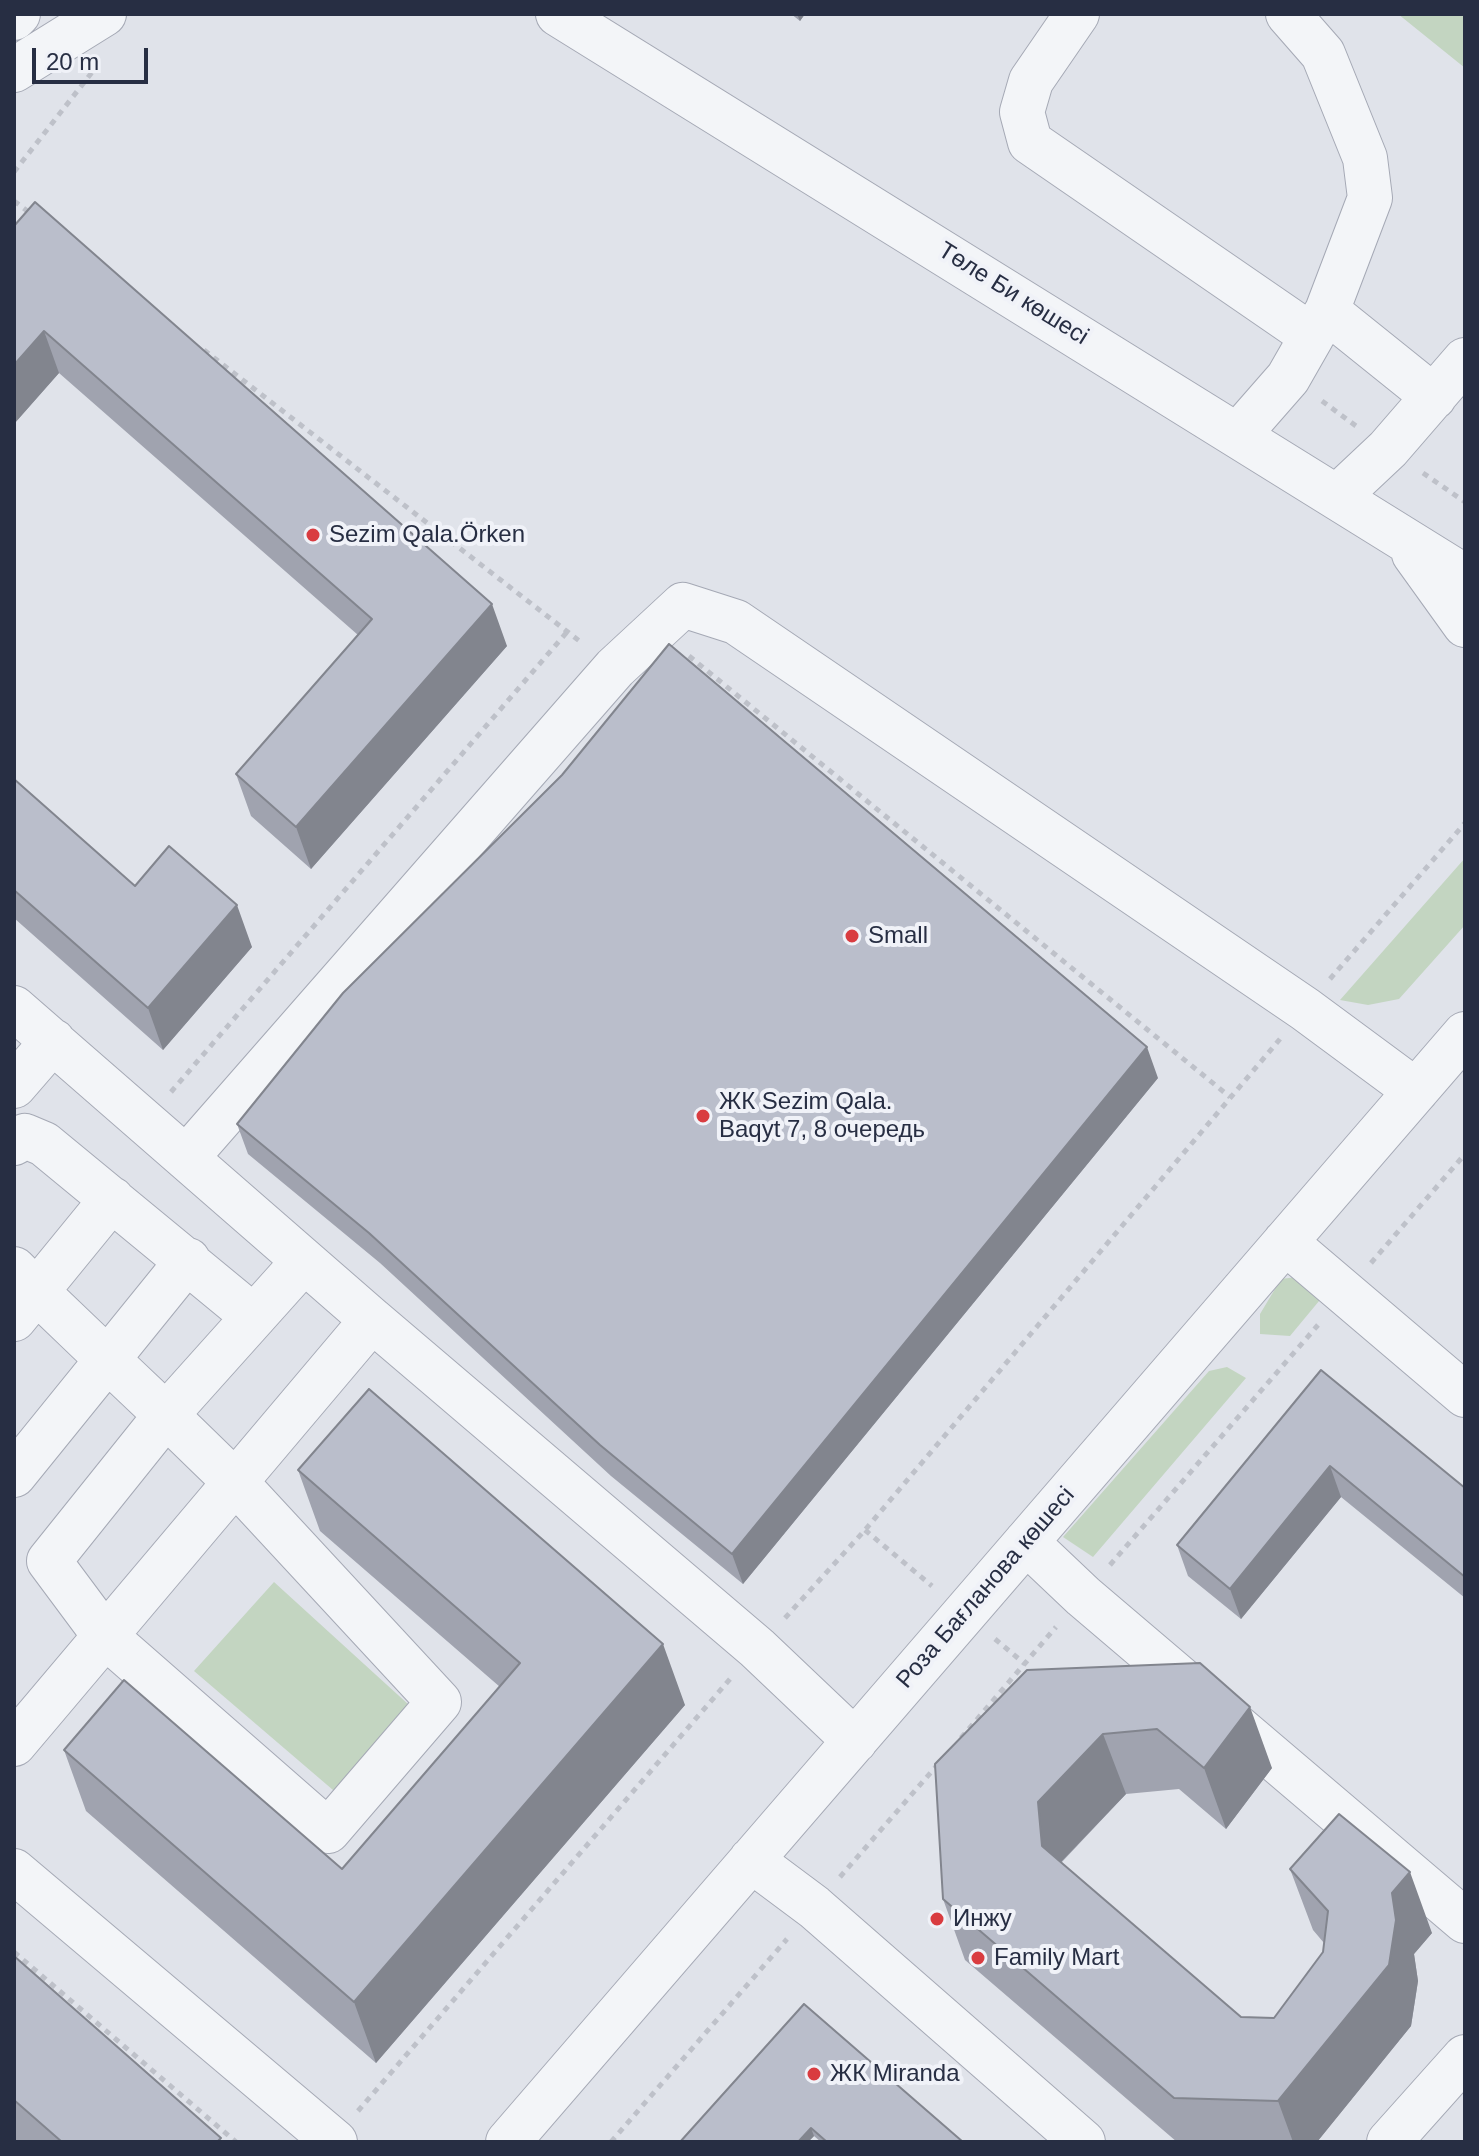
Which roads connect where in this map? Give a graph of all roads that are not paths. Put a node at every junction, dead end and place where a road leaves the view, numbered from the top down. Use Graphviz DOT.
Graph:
graph roads {
  1 [pos="104,14"];
  2 [pos="558,14"];
  3 [pos="1077,14"];
  4 [pos="1288,14"];
  5 [pos="14,70"];
  6 [pos="1320,323"];
  7 [pos="1465,360"];
  8 [pos="1434,397"];
  9 [pos="1239,434"];
  10 [pos="1338,496"];
  11 [pos="1404,539"];
  12 [pos="1465,577"];
  13 [pos="1465,625"];
  14 [pos="14,1008"];
  15 [pos="1465,1034"];
  16 [pos="53,1041"];
  17 [pos="14,1086"];
  18 [pos="1416,1091"];
  19 [pos="14,1143"];
  20 [pos="186,1158"];
  21 [pos="112,1199"];
  22 [pos="1285,1242"];
  23 [pos="188,1260"];
  24 [pos="304,1261"];
  25 [pos="21,1293"];
  26 [pos="254,1317"];
  27 [pos="372,1320"];
  28 [pos="107,1359"];
  29 [pos="1465,1395"];
  30 [pos="166,1415"];
  31 [pos="14,1475"];
  32 [pos="237,1484"];
  33 [pos="1026,1542"];
  34 [pos="104,1635"];
  35 [pos="855,1741"];
  36 [pos="14,1744"];
  37 [pos="751,1860"];
  38 [pos="14,1871"];
  39 [pos="1465,1921"];
  40 [pos="1465,2057"];
  41 [pos="334,2141"];
  42 [pos="508,2142"];
  43 [pos="1083,2142"];
  44 [pos="1389,2142"];
  1 -- 5 [label="street"];
  2 -- 9 [label="street, Төле Би көшесі"];
  3 -- 6 [label="street"];
  4 -- 6 [label="street"];
  6 -- 8 [label="street"];
  6 -- 9 [label="street"];
  7 -- 8 [label="street"];
  8 -- 10 [label="street"];
  9 -- 10 [label="street, Төле Би көшесі"];
  10 -- 11 [label="street, Төле Би көшесі"];
  11 -- 12 [label="street, Төле Би көшесі"];
  11 -- 13 [label="street"];
  14 -- 16 [label="street"];
  15 -- 18 [label="street, Роза Бағланова көшесі"];
  16 -- 17 [label="street"];
  16 -- 20 [label="street"];
  18 -- 20 [label="street"];
  18 -- 22 [label="street, Роза Бағланова көшесі"];
  19 -- 21 [label="street"];
  20 -- 24 [label="street"];
  21 -- 23 [label="street"];
  21 -- 25 [label="street"];
  22 -- 29 [label="street"];
  22 -- 33 [label="street, Роза Бағланова көшесі"];
  23 -- 26 [label="street"];
  23 -- 28 [label="street"];
  24 -- 26 [label="street"];
  24 -- 27 [label="street"];
  25 -- 28 [label="street"];
  26 -- 30 [label="street"];
  27 -- 32 [label="street"];
  27 -- 35 [label="street"];
  28 -- 30 [label="street"];
  28 -- 31 [label="street"];
  30 -- 32 [label="street"];
  30 -- 34 [label="street"];
  32 -- 34 [label="street"];
  32 -- 34 [label="street"];
  33 -- 35 [label="street, Роза Бағланова көшесі"];
  33 -- 39 [label="street"];
  34 -- 36 [label="street"];
  35 -- 37 [label="street, Роза Бағланова көшесі"];
  37 -- 42 [label="street, Роза Бағланова көшесі"];
  37 -- 43 [label="street"];
  38 -- 41 [label="street"];
  40 -- 44 [label="street"];
}
